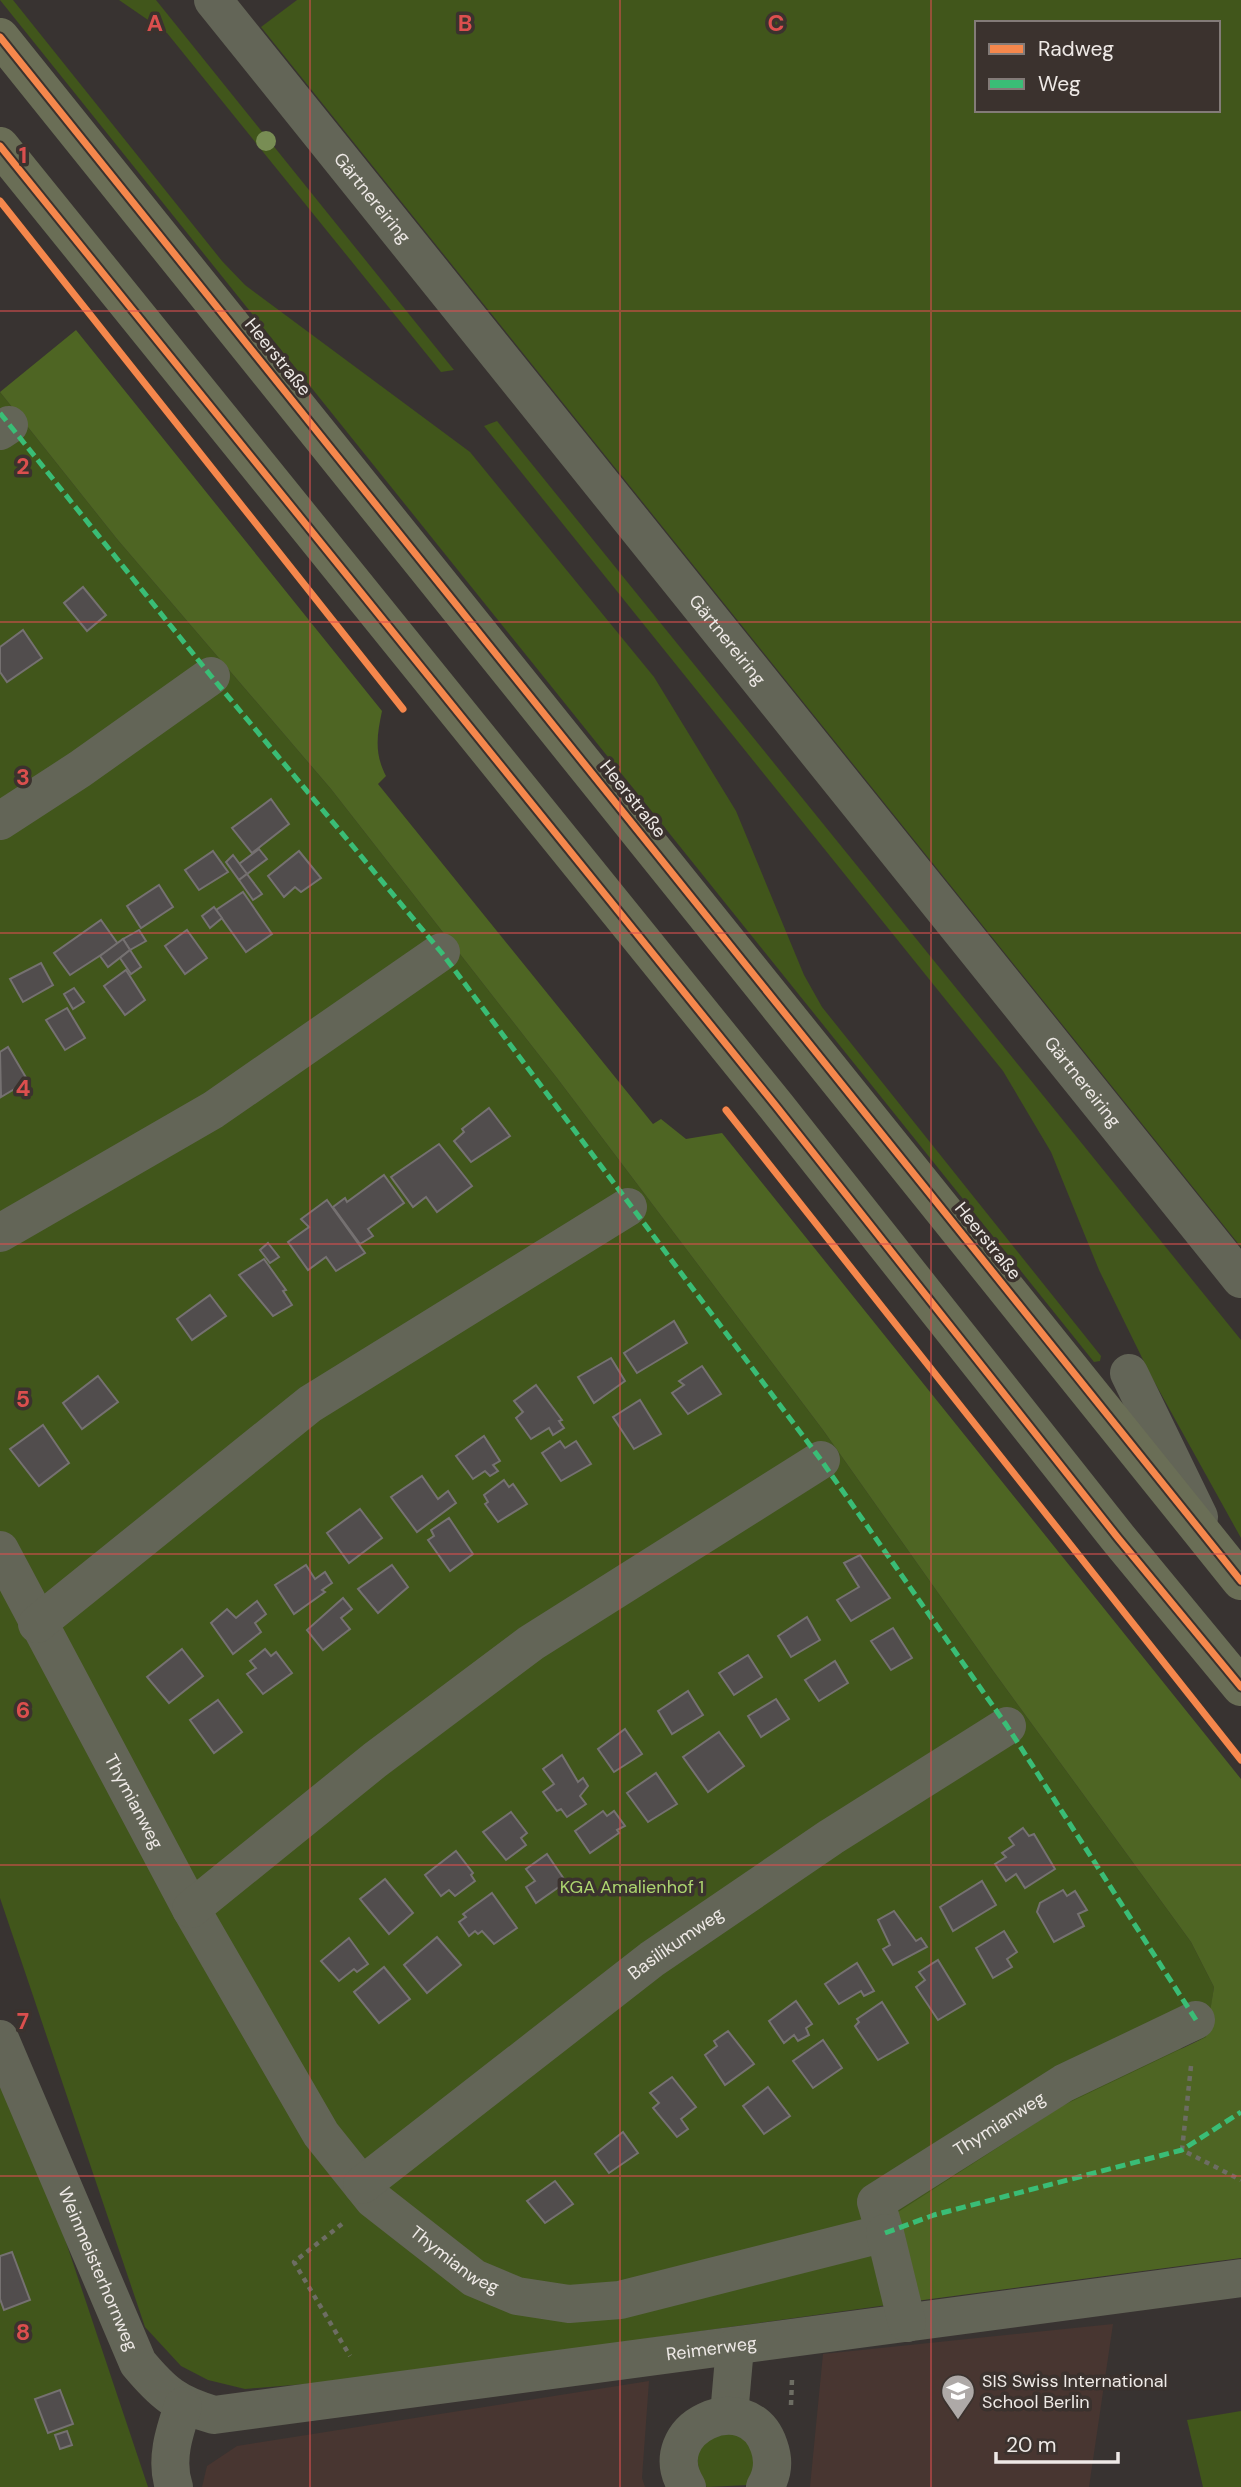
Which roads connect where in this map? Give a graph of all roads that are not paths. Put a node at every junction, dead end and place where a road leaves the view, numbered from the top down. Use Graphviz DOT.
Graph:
graph roads {
  1 [pos="213,0"];
  2 [pos="0,37"];
  3 [pos="0,146"];
  4 [pos="211,676"];
  5 [pos="0,821"];
  6 [pos="441,952"];
  7 [pos="628,1207"];
  8 [pos="0,1233"];
  9 [pos="1241,1279"];
  10 [pos="1129,1373"];
  11 [pos="821,1460"];
  12 [pos="1214,1547"];
  13 [pos="0,1550"];
  14 [pos="1241,1581"];
  15 [pos="37,1624"];
  16 [pos="1241,1687"];
  17 [pos="1007,1726"];
  18 [pos="191,1909"];
  19 [pos="1196,2020"];
  20 [pos="0,2039"];
  21 [pos="368,2192"];
  22 [pos="885,2233"];
  23 [pos="1241,2278"];
  24 [pos="907,2323"];
  25 [pos="735,2347"];
  26 [pos="183,2406"];
  27 [pos="729,2415"];
  28 [pos="174,2487"];
  29 [pos="687,2487"];
  30 [pos="765,2487"];
  1 -- 9 [label="street, Gärtnereiring"];
  2 -- 12 [label="main road, Heerstraße"];
  3 -- 16 [label="main road"];
  4 -- 5 [label="street"];
  6 -- 8 [label="street"];
  7 -- 15 [label="street"];
  10 -- 12 [label="street"];
  11 -- 18 [label="street"];
  12 -- 14 [label="main road, Heerstraße"];
  13 -- 15 [label="street, Thymianweg"];
  15 -- 18 [label="street, Thymianweg"];
  17 -- 21 [label="street, Basilikumweg"];
  18 -- 21 [label="street, Thymianweg"];
  19 -- 22 [label="street, Thymianweg"];
  20 -- 26 [label="street, Weinmeisterhornweg"];
  21 -- 22 [label="street, Thymianweg"];
  22 -- 24 [label="street"];
  23 -- 24 [label="street, Reimerweg"];
  24 -- 25 [label="street, Reimerweg"];
  25 -- 26 [label="street, Reimerweg"];
  25 -- 27 [label="street"];
  26 -- 28 [label="street"];
  27 -- 29 [label="street"];
  27 -- 30 [label="street"];
}
